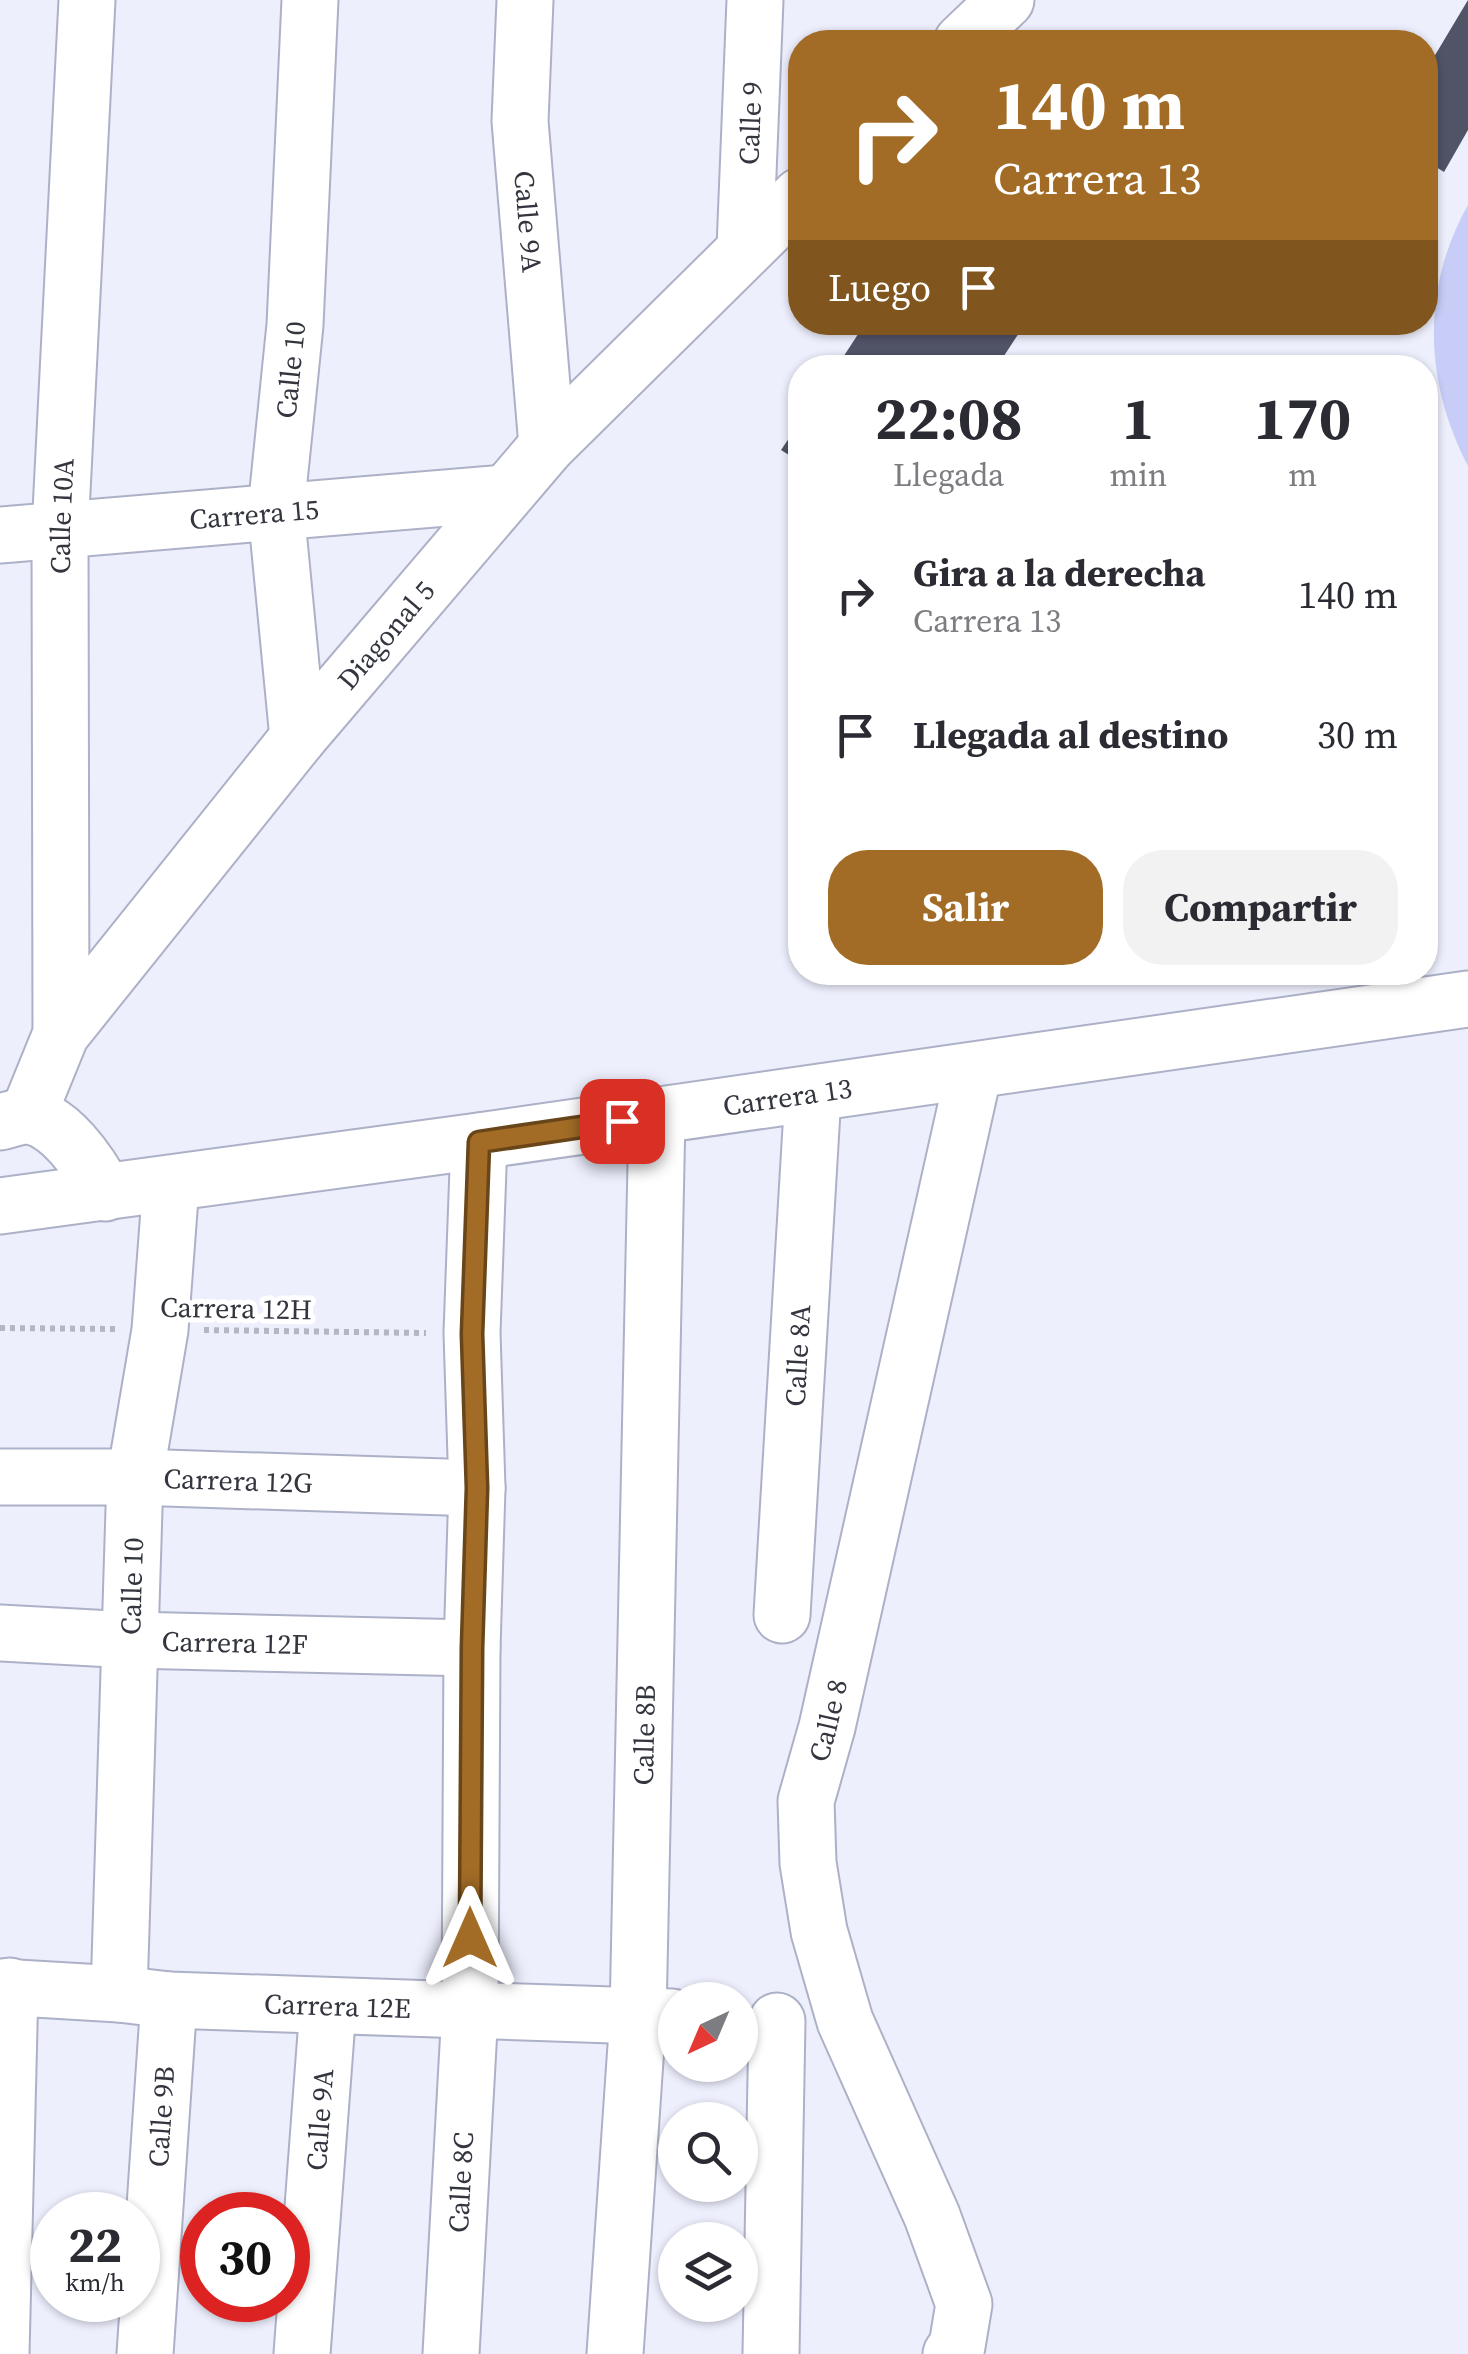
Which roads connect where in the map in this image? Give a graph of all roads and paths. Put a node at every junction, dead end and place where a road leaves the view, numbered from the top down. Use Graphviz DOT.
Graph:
graph roads {
  1 [pos="87,0"];
  2 [pos="310,0"];
  3 [pos="525,0"];
  4 [pos="754,0"];
  5 [pos="788,207"];
  6 [pos="744,248"];
  7 [pos="548,446"];
  8 [pos="506,493"];
  9 [pos="276,510"];
  10 [pos="60,531"];
  11 [pos="0,535"];
  12 [pos="298,738"];
  13 [pos="1468,999"];
  14 [pos="61,1034"];
  15 [pos="974,1071"];
  16 [pos="813,1094"];
  17 [pos="657,1116"];
  18 [pos="14,1119"];
  19 [pos="479,1142"];
  20 [pos="172,1184"];
  21 [pos="105,1193"];
  22 [pos="0,1206"];
  23 [pos="0,1328"];
  24 [pos="160,1330"];
  25 [pos="472,1334"];
  26 [pos="0,1477"];
  27 [pos="135,1477"];
  28 [pos="477,1488"];
  29 [pos="782,1615"];
  30 [pos="0,1633"];
  31 [pos="131,1640"];
  32 [pos="472,1648"];
  33 [pos="5,1987"];
  34 [pos="144,1997"];
  35 [pos="328,2007"];
  36 [pos="470,2010"];
  37 [pos="657,2017"];
  38 [pos="758,2020"];
  39 [pos="845,2021"];
  40 [pos="1,2354"];
  41 [pos="145,2354"];
  42 [pos="302,2354"];
  43 [pos="451,2354"];
  44 [pos="615,2354"];
  45 [pos="771,2354"];
  46 [pos="951,2354"];
  1 -- 10 [label="street, Calle 10A"];
  2 -- 9 [label="street, Calle 10"];
  3 -- 7 [label="street, Calle 9A"];
  4 -- 6 [label="street, Calle 9"];
  5 -- 6 [label="street, Diagonal 5"];
  6 -- 7 [label="street, Diagonal 5"];
  7 -- 8 [label="street, Diagonal 5"];
  8 -- 9 [label="street, Carrera 15"];
  8 -- 12 [label="street, Diagonal 5"];
  9 -- 10 [label="street, Carrera 15"];
  9 -- 12 [label="street, Calle 10"];
  10 -- 11 [label="street, Carrera 15"];
  10 -- 14 [label="street, Calle 10A"];
  12 -- 14 [label="street, Diagonal 5"];
  13 -- 15 [label="street, Carrera 13"];
  14 -- 18 [label="street, Diagonal 5"];
  15 -- 16 [label="street, Carrera 13"];
  15 -- 39 [label="street, Calle 8"];
  16 -- 17 [label="street, Carrera 13"];
  16 -- 29 [label="street, Calle 8A"];
  17 -- 19 [label="street, Carrera 13"];
  17 -- 37 [label="street, Calle 8B"];
  18 -- 21 [label="street"];
  19 -- 20 [label="street, Carrera 13"];
  19 -- 25 [label="street"];
  20 -- 21 [label="street, Carrera 13"];
  20 -- 24 [label="street, Calle 10"];
  21 -- 22 [label="street, Carrera 13"];
  23 -- 24 [label="path, Carrera 12H"];
  24 -- 25 [label="path, Carrera 12H"];
  24 -- 27 [label="street, Calle 10"];
  25 -- 28 [label="street"];
  26 -- 27 [label="street, Carrera 12G"];
  27 -- 28 [label="street, Carrera 12G"];
  27 -- 31 [label="street, Calle 10"];
  28 -- 32 [label="street"];
  30 -- 31 [label="street, Carrera 12F"];
  31 -- 32 [label="street, Carrera 12F"];
  31 -- 34 [label="street, Calle 10"];
  32 -- 36 [label="street"];
  33 -- 34 [label="street, Carrera 12E"];
  33 -- 40 [label="street"];
  34 -- 35 [label="street, Carrera 12E"];
  34 -- 41 [label="street, Calle 9B"];
  35 -- 36 [label="street, Carrera 12E"];
  35 -- 42 [label="street, Calle 9A"];
  36 -- 37 [label="street, Carrera 12E"];
  36 -- 43 [label="street, Calle 8C"];
  37 -- 44 [label="street, Calle 8B"];
  38 -- 39 [label="street"];
  38 -- 45 [label="street"];
  39 -- 46 [label="street, Calle 8"];
}
